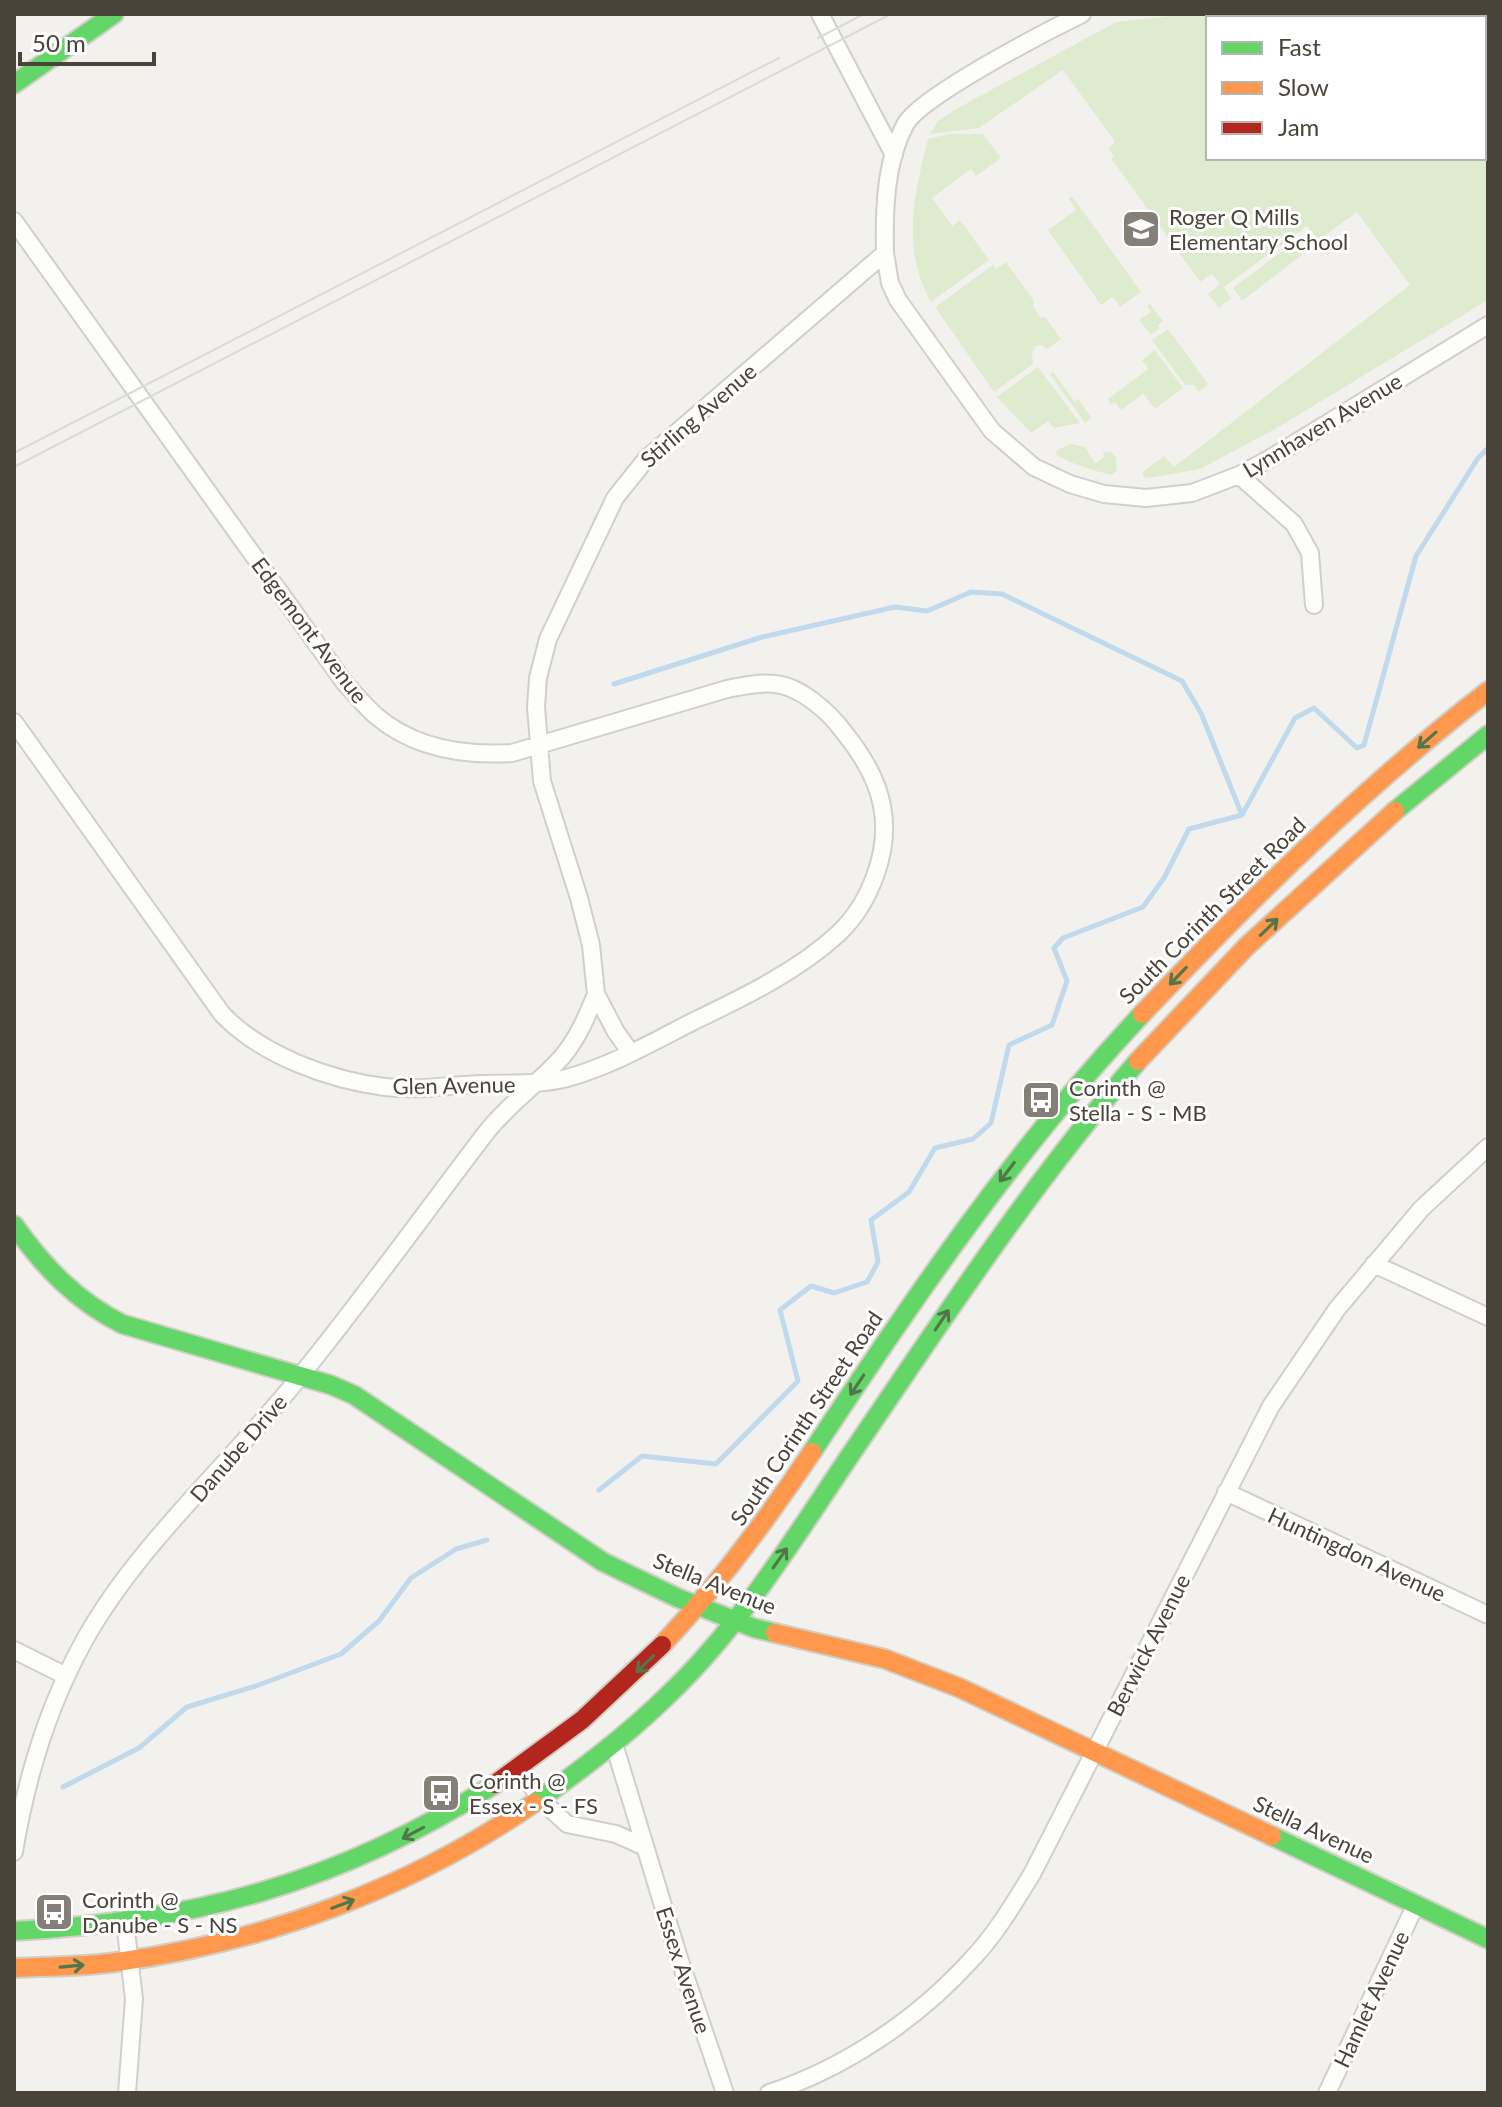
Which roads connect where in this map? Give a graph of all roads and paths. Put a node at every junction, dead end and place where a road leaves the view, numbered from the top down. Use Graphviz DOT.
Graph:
graph roads {
  1 [pos="114,14"];
  2 [pos="820,14"];
  3 [pos="1082,14"];
  4 [pos="14,84"];
  5 [pos="894,155"];
  6 [pos="14,221"];
  7 [pos="885,253"];
  8 [pos="1488,325"];
  9 [pos="1239,475"];
  10 [pos="1314,605"];
  11 [pos="1488,691"];
  12 [pos="14,722"];
  13 [pos="1488,735"];
  14 [pos="538,747"];
  15 [pos="883,807"];
  16 [pos="596,994"];
  17 [pos="631,1053"];
  18 [pos="533,1083"];
  19 [pos="1488,1147"];
  20 [pos="14,1225"];
  21 [pos="1374,1264"];
  22 [pos="1488,1317"];
  23 [pos="301,1376"];
  24 [pos="1226,1492"];
  25 [pos="699,1608"];
  26 [pos="1488,1615"];
  27 [pos="735,1622"];
  28 [pos="14,1650"];
  29 [pos="66,1676"];
  30 [pos="614,1744"];
  31 [pos="1094,1751"];
  32 [pos="520,1769"];
  33 [pos="540,1799"];
  34 [pos="645,1847"];
  35 [pos="14,1852"];
  36 [pos="1416,1904"];
  37 [pos="125,1922"];
  38 [pos="14,1931"];
  39 [pos="1488,1939"];
  40 [pos="130,1960"];
  41 [pos="14,1968"];
  42 [pos="127,2093"];
  43 [pos="725,2093"];
  44 [pos="769,2093"];
  45 [pos="1327,2093"];
  1 -- 4 [label="main road"];
  2 -- 5 [label="street"];
  3 -- 5 [label="street"];
  5 -- 7 [label="street"];
  6 -- 14 [label="street, Edgemont Avenue"];
  7 -- 9 [label="street, Lynnhaven Avenue"];
  7 -- 14 [label="street, Stirling Avenue"];
  8 -- 9 [label="street, Lynnhaven Avenue"];
  9 -- 10 [label="street"];
  11 -- 25 [label="main road, South Corinth Street Road, one-way"];
  12 -- 18 [label="street, Glen Avenue"];
  27 -- 13 [label="main road, one-way"];
  14 -- 15 [label="street, Edgemont Avenue"];
  14 -- 16 [label="street, Stirling Avenue"];
  15 -- 17 [label="street, Glen Avenue"];
  16 -- 17 [label="street, Stirling Avenue"];
  16 -- 18 [label="street, Stirling Avenue"];
  17 -- 18 [label="street, Glen Avenue"];
  18 -- 23 [label="street, Danube Drive"];
  19 -- 21 [label="street, Berwick Avenue"];
  20 -- 23 [label="main road, Stella Avenue"];
  21 -- 22 [label="street"];
  21 -- 24 [label="street, Berwick Avenue"];
  23 -- 25 [label="main road, Stella Avenue"];
  23 -- 29 [label="street, Danube Drive"];
  24 -- 26 [label="street, Huntingdon Avenue"];
  24 -- 31 [label="street, Berwick Avenue"];
  25 -- 27 [label="main road, Stella Avenue"];
  25 -- 32 [label="main road, South Corinth Street Road, one-way"];
  27 -- 30 [label="main road"];
  27 -- 31 [label="main road, Stella Avenue"];
  28 -- 29 [label="street"];
  29 -- 35 [label="street, Danube Drive"];
  30 -- 33 [label="main road"];
  30 -- 34 [label="street, Essex Avenue"];
  31 -- 36 [label="main road, Stella Avenue"];
  31 -- 44 [label="street, Berwick Avenue"];
  32 -- 33 [label="street"];
  32 -- 37 [label="main road, South Corinth Street Road, one-way"];
  33 -- 34 [label="street"];
  40 -- 33 [label="main road, one-way"];
  34 -- 43 [label="street, Essex Avenue"];
  36 -- 39 [label="main road, Stella Avenue"];
  36 -- 45 [label="street, Hamlet Avenue"];
  37 -- 38 [label="main road, South Corinth Street Road"];
  37 -- 40 [label="street"];
  41 -- 40 [label="main road, one-way"];
  40 -- 42 [label="street"];
}
